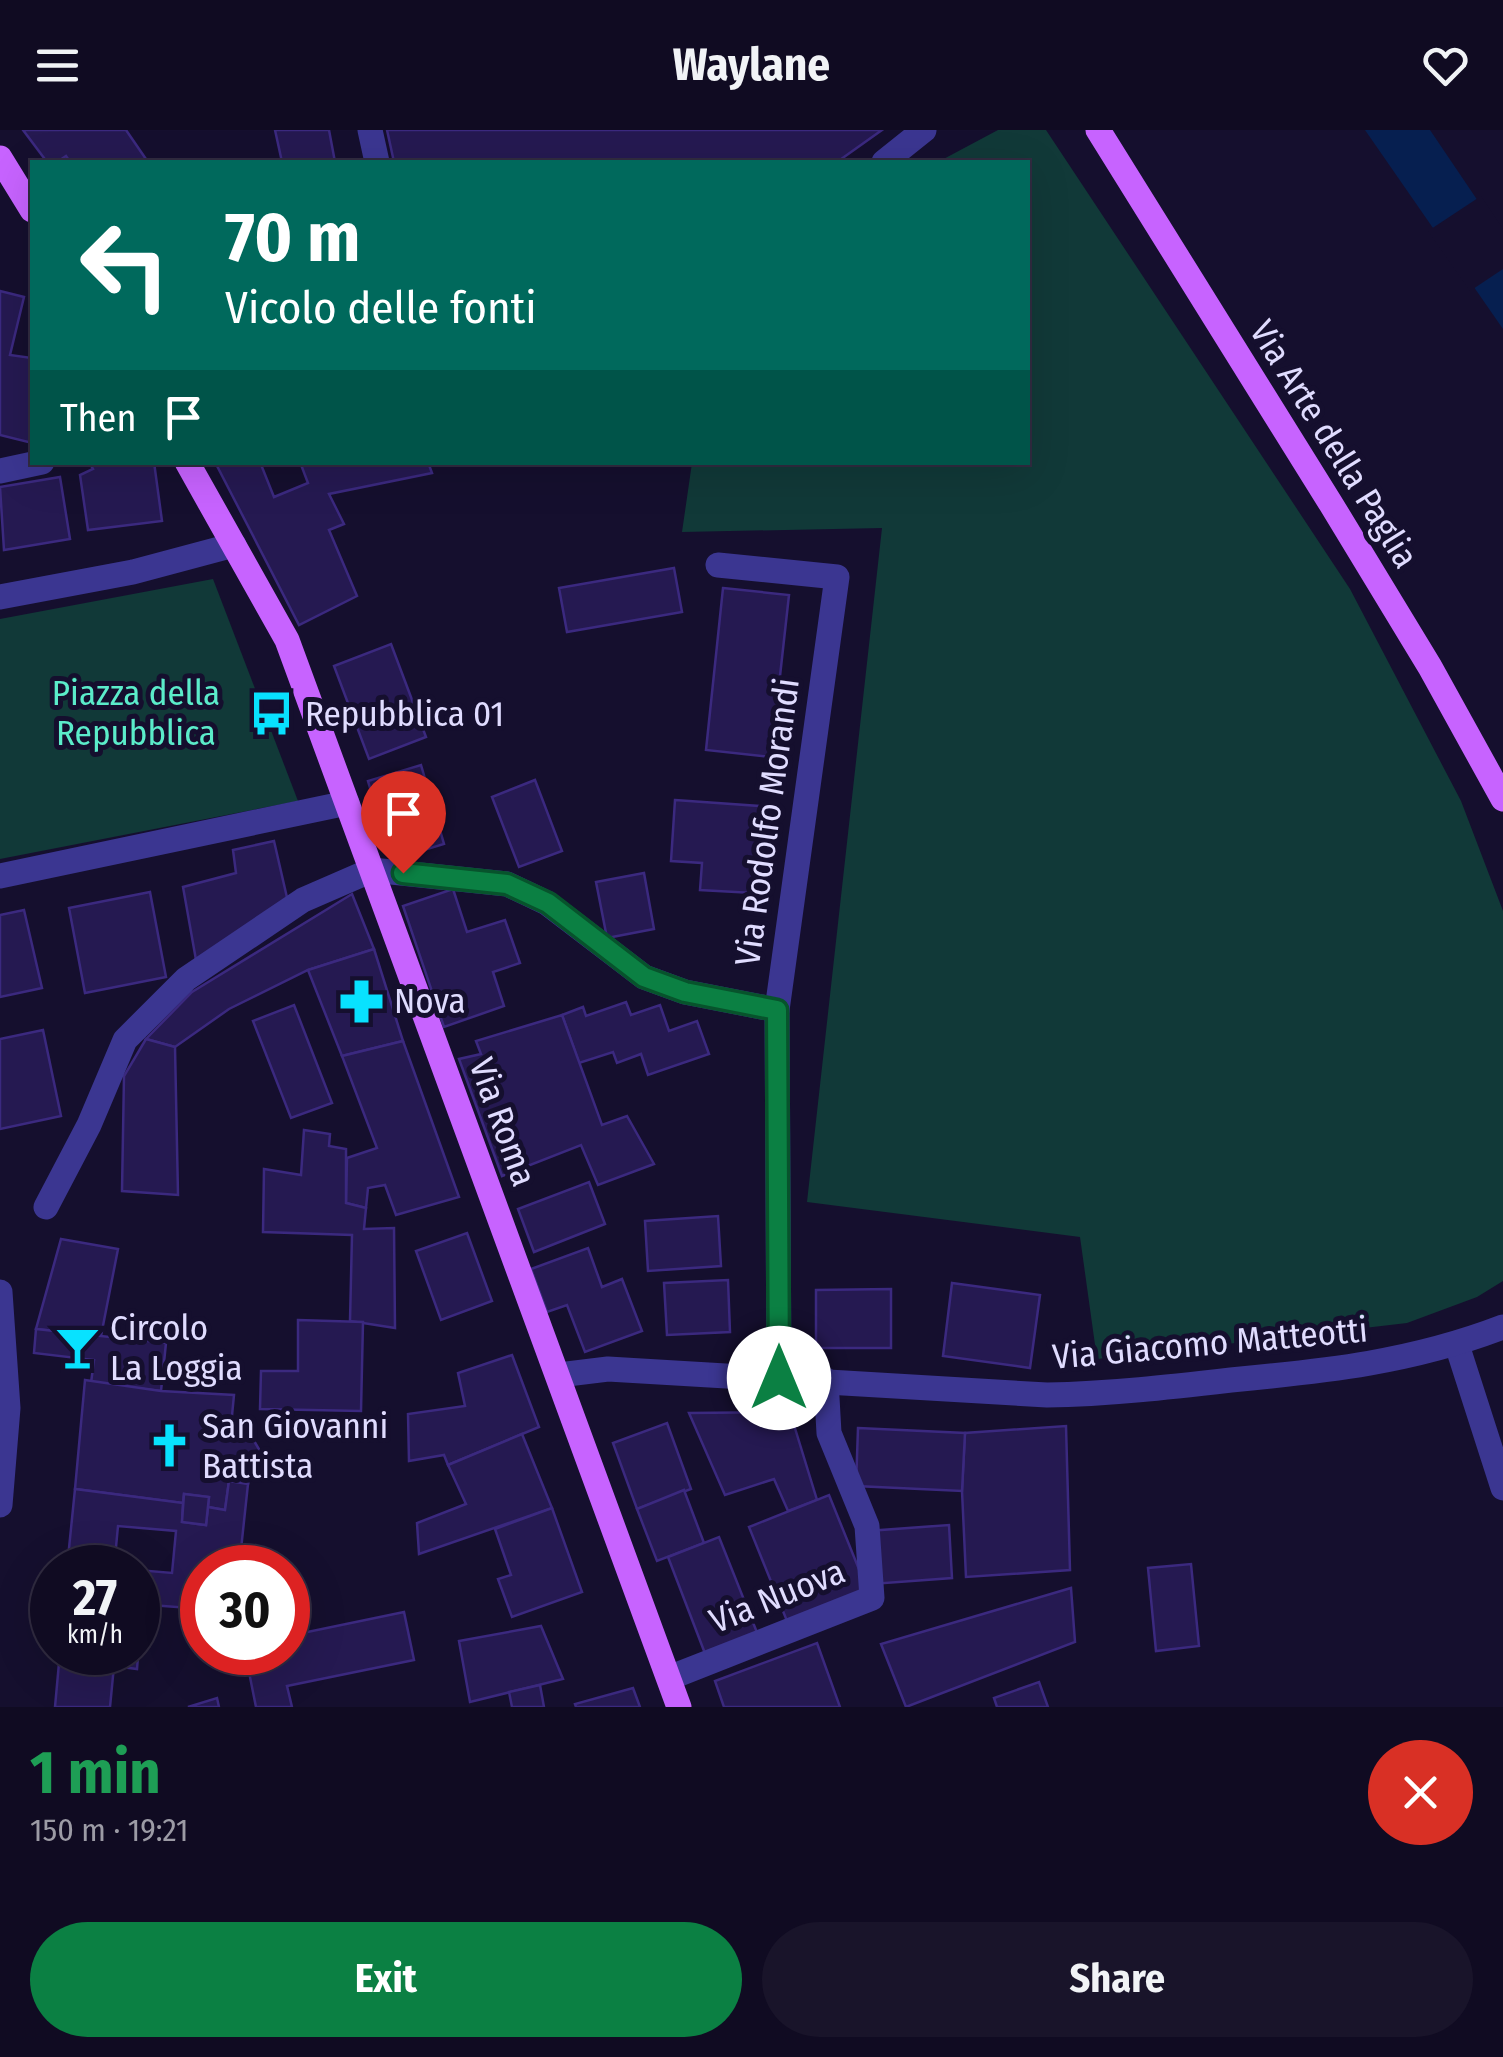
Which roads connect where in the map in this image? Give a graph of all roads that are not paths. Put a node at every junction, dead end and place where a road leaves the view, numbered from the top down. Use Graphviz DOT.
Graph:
graph roads {
  1 [pos="370,130"];
  2 [pos="924,130"];
  3 [pos="1098,130"];
  4 [pos="0,158"];
  5 [pos="377,160"];
  6 [pos="886,160"];
  7 [pos="30,207"];
  8 [pos="30,465"];
  9 [pos="189,465"];
  10 [pos="0,471"];
  11 [pos="234,545"];
  12 [pos="718,565"];
  13 [pos="0,597"];
  14 [pos="1503,799"];
  15 [pos="347,803"];
  16 [pos="372,870"];
  17 [pos="0,876"];
  18 [pos="777,1010"];
  19 [pos="46,1207"];
  20 [pos="0,1293"];
  21 [pos="1503,1327"];
  22 [pos="1458,1345"];
  23 [pos="560,1375"];
  24 [pos="779,1378"];
  25 [pos="826,1380"];
  26 [pos="4,1407"];
  27 [pos="1503,1488"];
  28 [pos="0,1505"];
  29 [pos="669,1678"];
  30 [pos="679,1707"];
  1 -- 5 [label="street"];
  2 -- 6 [label="street"];
  3 -- 14 [label="main road, Via Arte della Paglia"];
  4 -- 7 [label="main road"];
  8 -- 10 [label="street"];
  9 -- 11 [label="main road, Via Roma"];
  11 -- 13 [label="street"];
  11 -- 15 [label="main road, Via Roma"];
  12 -- 18 [label="street, Via Rodolfo Morandi"];
  15 -- 16 [label="main road, Via Roma"];
  15 -- 17 [label="street"];
  16 -- 18 [label="street"];
  16 -- 19 [label="street"];
  16 -- 23 [label="main road, Via Roma"];
  18 -- 24 [label="street, Via Rodolfo Morandi"];
  20 -- 26 [label="street"];
  21 -- 22 [label="street, Via Giacomo Matteotti"];
  22 -- 25 [label="street, Via Giacomo Matteotti"];
  22 -- 27 [label="street"];
  23 -- 24 [label="street, Via Giacomo Matteotti"];
  23 -- 29 [label="main road, Via Roma"];
  24 -- 25 [label="street, Via Giacomo Matteotti"];
  25 -- 29 [label="street, Via Nuova"];
  26 -- 28 [label="street"];
  29 -- 30 [label="main road, Via Roma"];
}
